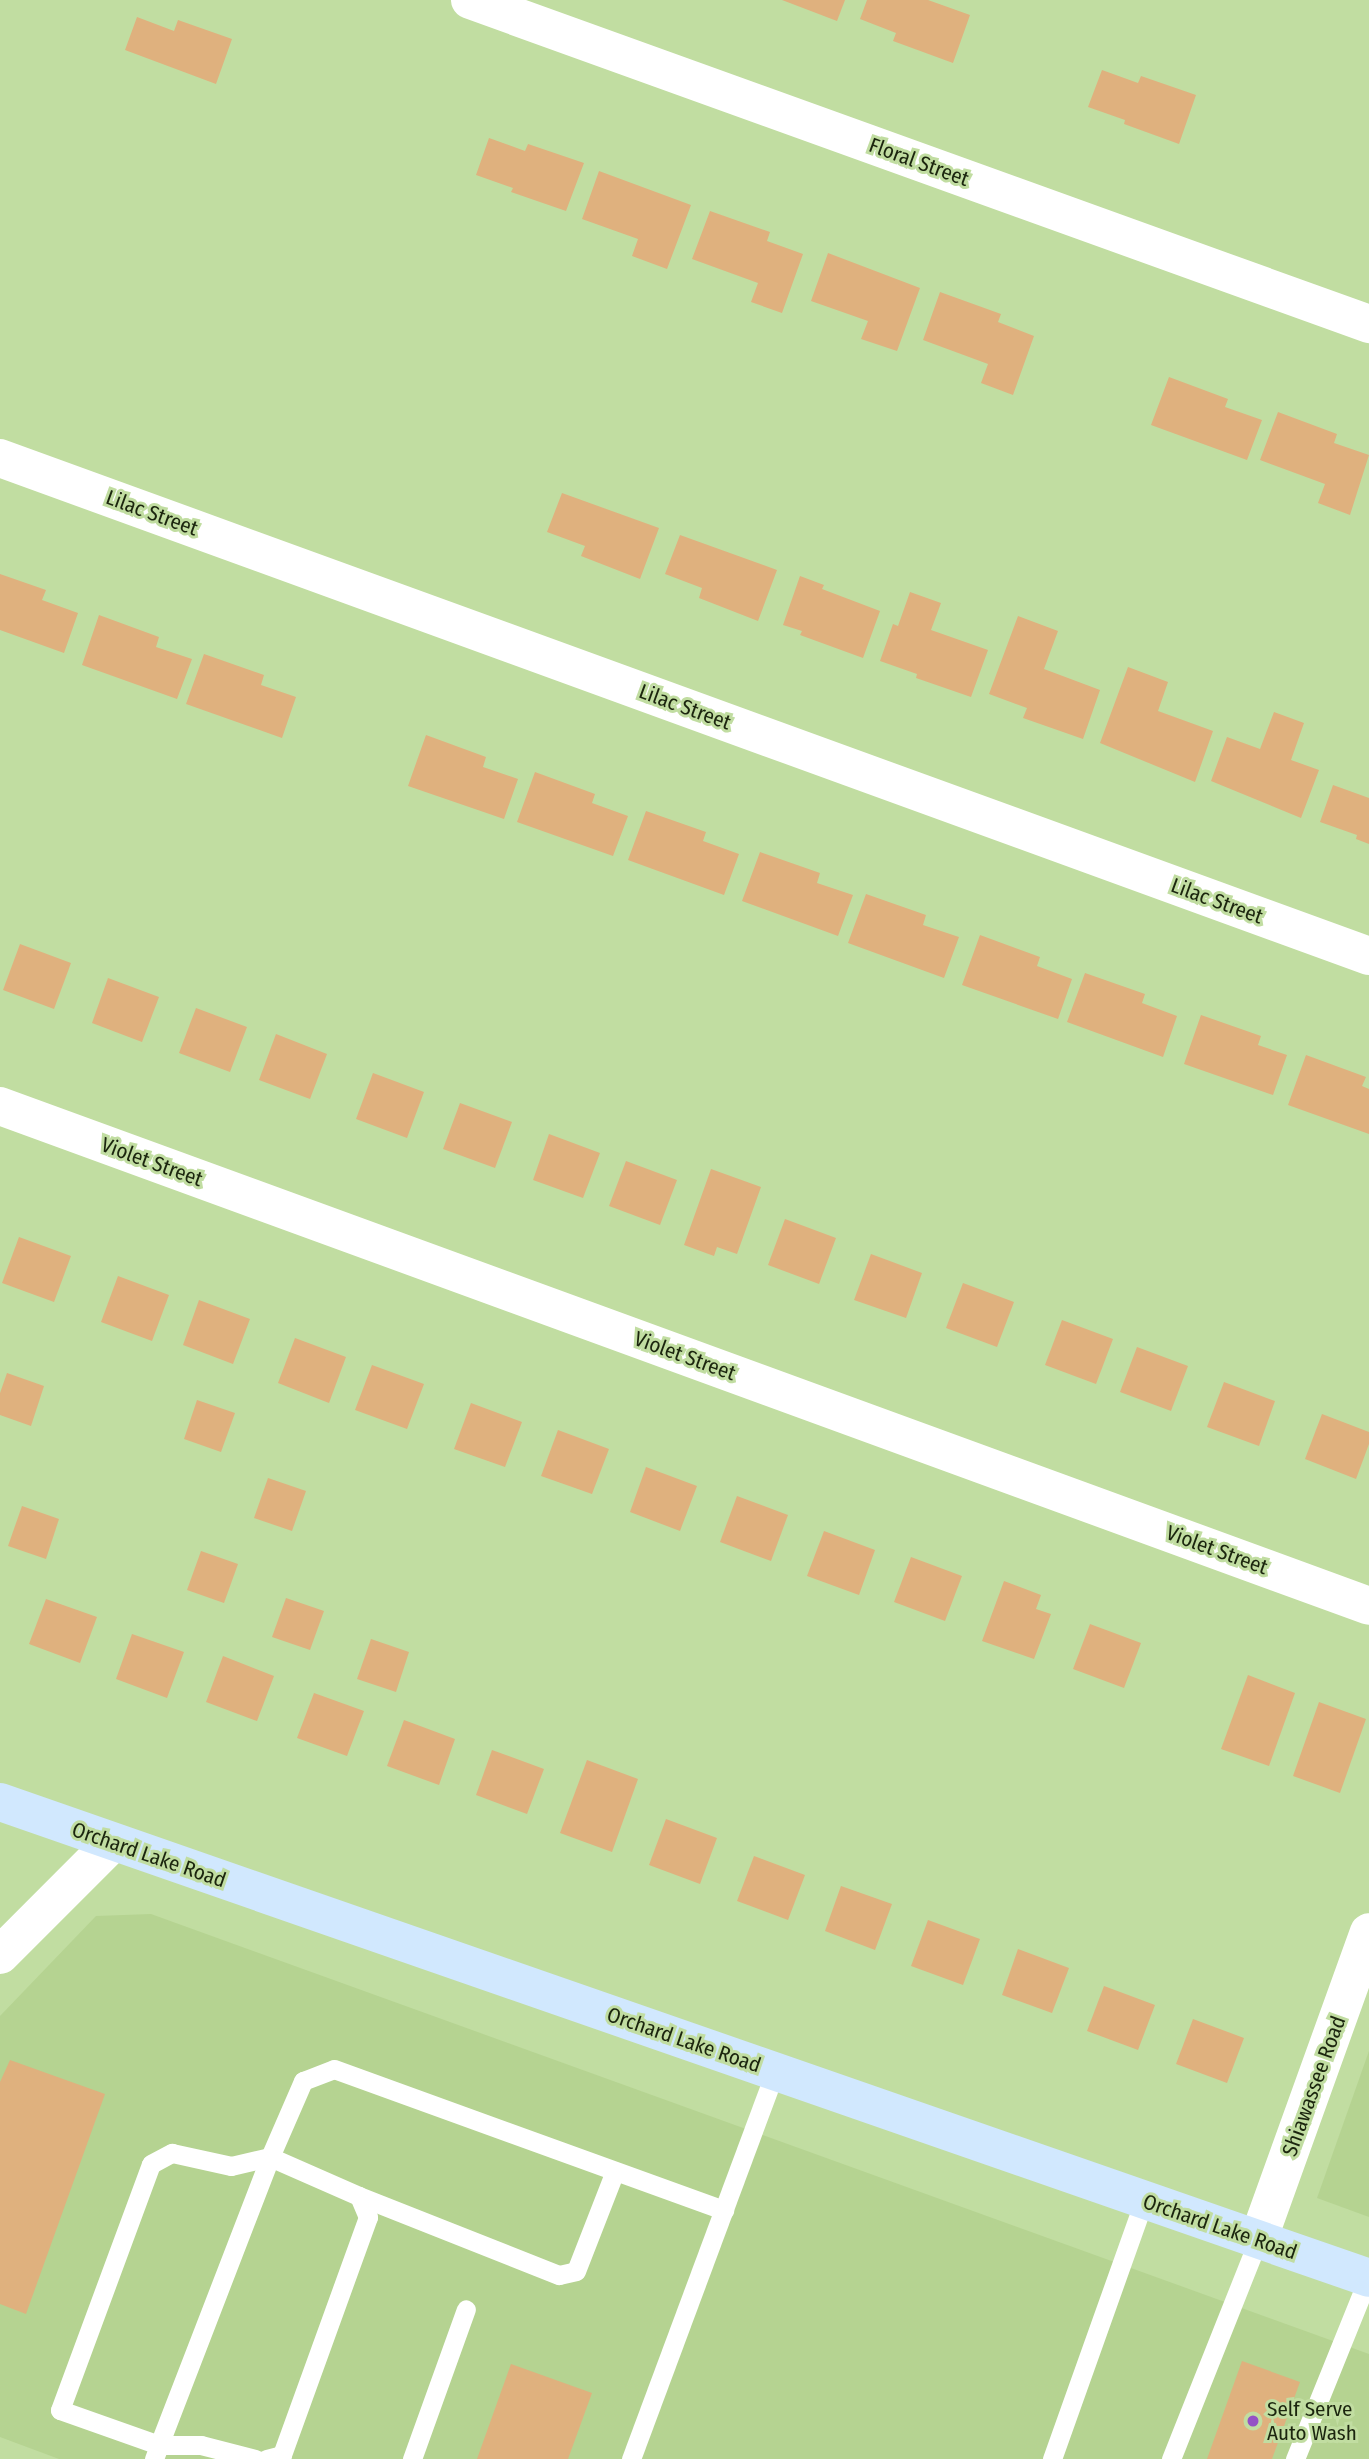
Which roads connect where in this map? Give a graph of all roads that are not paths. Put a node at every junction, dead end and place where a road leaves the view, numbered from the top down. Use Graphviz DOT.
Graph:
graph roads {
  1 [pos="470,0"];
  2 [pos="1369,324"];
  3 [pos="0,458"];
  4 [pos="1369,956"];
  5 [pos="0,1106"];
  6 [pos="1369,1606"];
  7 [pos="0,1801"];
  8 [pos="112,1843"];
  9 [pos="1368,1940"];
  10 [pos="0,1955"];
  11 [pos="775,2072"];
  12 [pos="270,2157"];
  13 [pos="615,2171"];
  14 [pos="359,2196"];
  15 [pos="1144,2201"];
  16 [pos="724,2210"];
  17 [pos="1258,2240"];
  18 [pos="1368,2278"];
  19 [pos="466,2309"];
  20 [pos="157,2452"];
  21 [pos="255,2459"];
  22 [pos="266,2459"];
  23 [pos="412,2459"];
  24 [pos="631,2459"];
  25 [pos="1052,2459"];
  26 [pos="1171,2459"];
  27 [pos="1295,2459"];
  1 -- 2 [label="street, Floral Street"];
  3 -- 4 [label="street, Lilac Street"];
  5 -- 6 [label="street, Violet Street"];
  7 -- 8 [label="main road, Orchard Lake Road"];
  8 -- 10 [label="street"];
  8 -- 11 [label="main road, Orchard Lake Road"];
  9 -- 17 [label="street, Shiawassee Road"];
  11 -- 15 [label="main road, Orchard Lake Road"];
  11 -- 16 [label="lane"];
  12 -- 13 [label="lane"];
  12 -- 14 [label="lane"];
  12 -- 20 [label="lane"];
  12 -- 20 [label="lane"];
  13 -- 14 [label="lane"];
  13 -- 16 [label="lane"];
  14 -- 22 [label="lane"];
  15 -- 17 [label="main road, Orchard Lake Road"];
  15 -- 25 [label="lane"];
  16 -- 24 [label="lane"];
  17 -- 18 [label="main road, Orchard Lake Road"];
  17 -- 26 [label="lane"];
  18 -- 27 [label="lane"];
  19 -- 23 [label="lane"];
  20 -- 21 [label="lane"];
}
